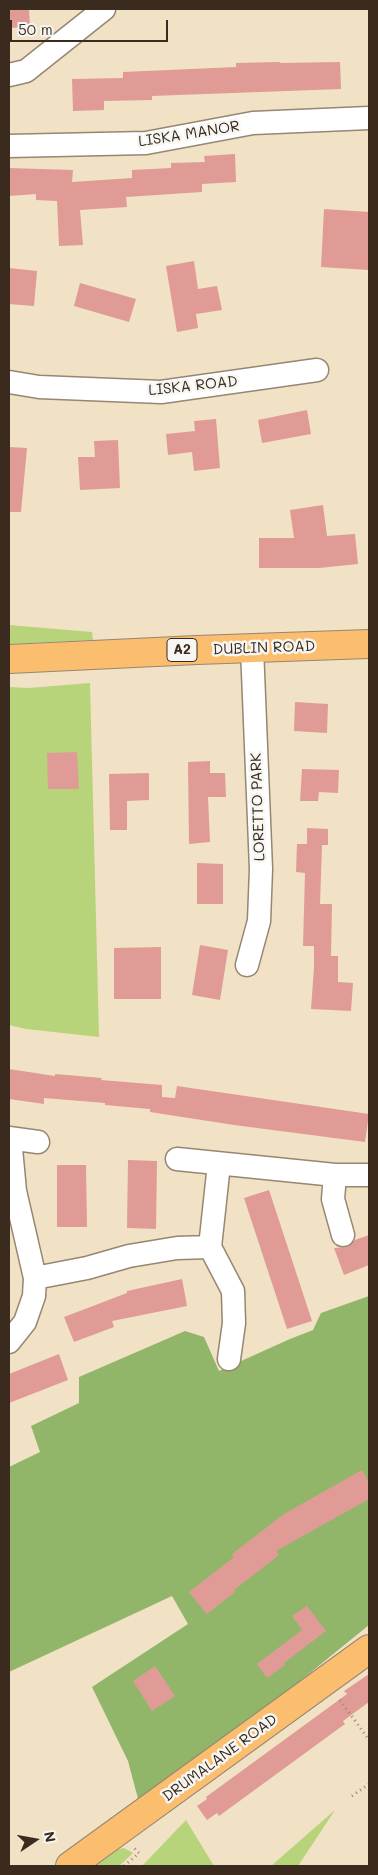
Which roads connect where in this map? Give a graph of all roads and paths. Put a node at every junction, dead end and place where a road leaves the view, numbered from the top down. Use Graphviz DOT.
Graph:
graph roads {
  1 [pos="104,9"];
  2 [pos="9,76"];
  3 [pos="369,118"];
  4 [pos="9,146"];
  5 [pos="317,370"];
  6 [pos="9,382"];
  7 [pos="369,644"];
  8 [pos="252,648"];
  9 [pos="9,659"];
  10 [pos="248,965"];
  11 [pos="9,1138"];
  12 [pos="38,1142"];
  13 [pos="177,1159"];
  14 [pos="220,1164"];
  15 [pos="335,1175"];
  16 [pos="369,1175"];
  17 [pos="343,1235"];
  18 [pos="210,1247"];
  19 [pos="35,1278"];
  20 [pos="9,1342"];
  21 [pos="229,1359"];
  22 [pos="369,1649"];
  23 [pos="325,1681"];
  24 [pos="369,1740"];
  25 [pos="369,1784"];
  26 [pos="352,1796"];
  27 [pos="70,1866"];
  1 -- 2 [label="street"];
  3 -- 4 [label="street, LISKA MANOR"];
  5 -- 6 [label="street, LISKA ROAD"];
  7 -- 8 [label="main road, DUBLIN ROAD / A2"];
  8 -- 9 [label="main road, DUBLIN ROAD / A2"];
  8 -- 10 [label="street, LORETTO PARK"];
  11 -- 12 [label="street"];
  11 -- 19 [label="street"];
  13 -- 14 [label="street"];
  14 -- 15 [label="street"];
  14 -- 18 [label="street"];
  15 -- 16 [label="street"];
  15 -- 17 [label="street"];
  18 -- 19 [label="street"];
  18 -- 21 [label="street"];
  19 -- 20 [label="street"];
  22 -- 23 [label="main road, DRUMALANE ROAD"];
  23 -- 24 [label="path"];
  23 -- 27 [label="main road, DRUMALANE ROAD"];
  25 -- 26 [label="path"];
}
